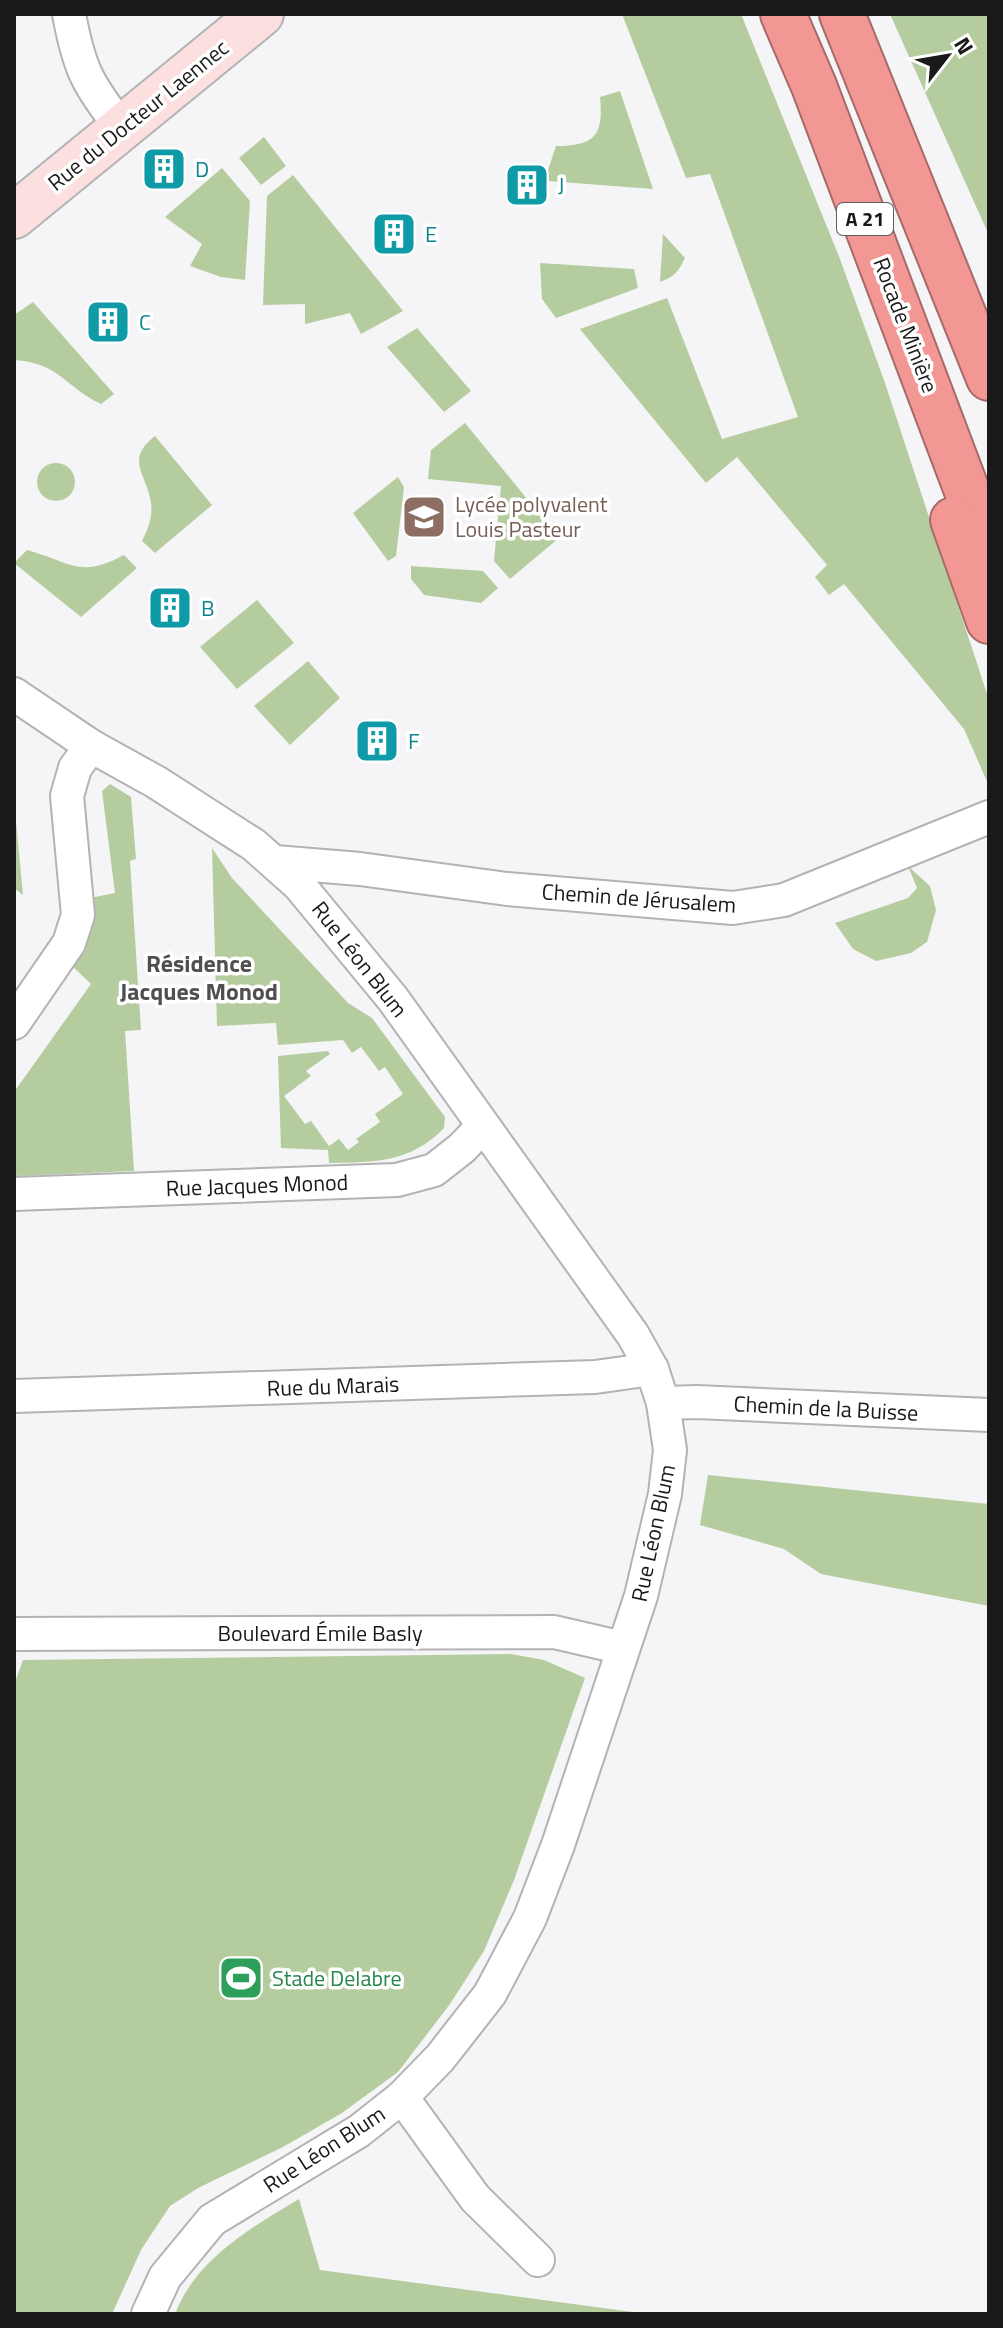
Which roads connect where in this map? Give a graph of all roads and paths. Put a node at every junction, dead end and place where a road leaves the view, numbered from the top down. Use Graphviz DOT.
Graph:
graph roads {
  1 [pos="69,14"];
  2 [pos="261,14"];
  3 [pos="783,14"];
  4 [pos="842,14"];
  5 [pos="121,127"];
  6 [pos="14,216"];
  7 [pos="989,378"];
  8 [pos="944,425"];
  9 [pos="989,549"];
  10 [pos="989,621"];
  11 [pos="14,694"];
  12 [pos="91,746"];
  13 [pos="989,817"];
  14 [pos="275,862"];
  15 [pos="14,1023"];
  16 [pos="482,1127"];
  17 [pos="14,1194"];
  18 [pos="652,1369"];
  19 [pos="14,1396"];
  20 [pos="663,1403"];
  21 [pos="989,1415"];
  22 [pos="14,1634"];
  23 [pos="623,1648"];
  24 [pos="402,2097"];
  25 [pos="538,2260"];
  26 [pos="148,2314"];
  1 -- 5 [label="street"];
  2 -- 5 [label="street, Rue du Docteur Laennec"];
  3 -- 8 [label="highway, Rocade Minière / A 21"];
  4 -- 7 [label="highway, A 21"];
  5 -- 6 [label="street, Rue du Docteur Laennec"];
  8 -- 9 [label="highway, Rocade Minière / A 21"];
  8 -- 10 [label="highway"];
  11 -- 12 [label="street, Rue Léon Blum"];
  12 -- 14 [label="street, Rue Léon Blum"];
  12 -- 15 [label="street"];
  13 -- 14 [label="street, Chemin de Jérusalem"];
  14 -- 16 [label="street, Rue Léon Blum"];
  16 -- 17 [label="street, Rue Jacques Monod"];
  16 -- 18 [label="street, Rue Léon Blum"];
  18 -- 19 [label="street, Rue du Marais"];
  18 -- 20 [label="street, Rue Léon Blum"];
  20 -- 21 [label="street, Chemin de la Buisse"];
  20 -- 23 [label="street, Rue Léon Blum"];
  22 -- 23 [label="street, Boulevard Émile Basly"];
  23 -- 24 [label="street, Rue Léon Blum"];
  24 -- 25 [label="street"];
  24 -- 26 [label="street, Rue Léon Blum"];
}
